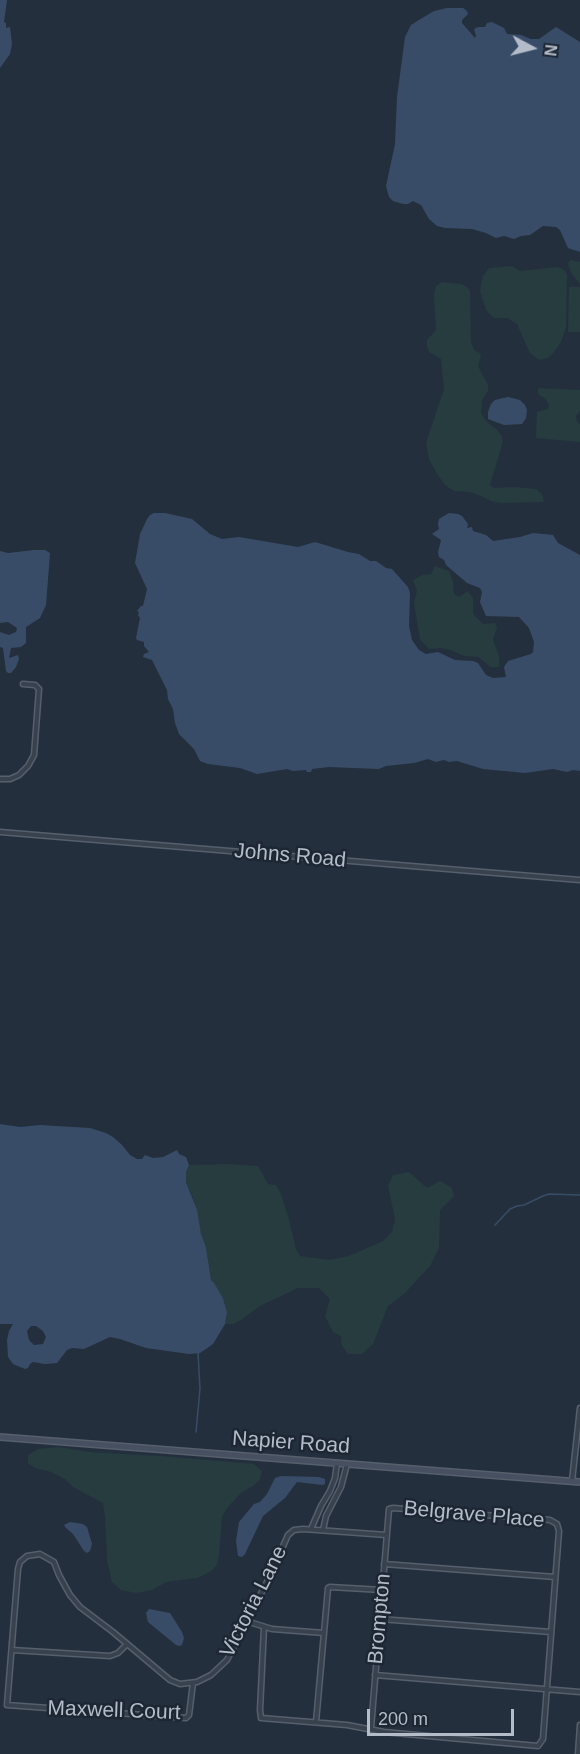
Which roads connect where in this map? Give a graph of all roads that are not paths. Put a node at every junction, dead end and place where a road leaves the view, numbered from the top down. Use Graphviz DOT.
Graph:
graph roads {
  1 [pos="23,684"];
  2 [pos="0,779"];
  3 [pos="0,831"];
  4 [pos="580,880"];
  5 [pos="580,1408"];
  6 [pos="0,1437"];
  7 [pos="337,1464"];
  8 [pos="346,1464"];
  9 [pos="572,1481"];
  10 [pos="580,1482"];
  11 [pos="389,1509"];
  12 [pos="311,1529"];
  13 [pos="323,1530"];
  14 [pos="387,1535"];
  15 [pos="384,1564"];
  16 [pos="555,1577"];
  17 [pos="382,1590"];
  18 [pos="380,1619"];
  19 [pos="246,1621"];
  20 [pos="264,1627"];
  21 [pos="551,1632"];
  22 [pos="324,1633"];
  23 [pos="127,1644"];
  24 [pos="12,1650"];
  25 [pos="375,1676"];
  26 [pos="193,1683"];
  27 [pos="546,1689"];
  28 [pos="580,1692"];
  29 [pos="316,1722"];
  30 [pos="580,1725"];
  31 [pos="370,1728"];
  32 [pos="578,1754"];
  1 -- 2 [label="street"];
  3 -- 4 [label="street, Johns Road"];
  5 -- 9 [label="street"];
  6 -- 7 [label="street, Napier Road"];
  7 -- 8 [label="street, Napier Road"];
  7 -- 12 [label="street"];
  8 -- 9 [label="street, Napier Road"];
  8 -- 13 [label="street"];
  9 -- 10 [label="street, Napier Road"];
  11 -- 14 [label="street, Brompton"];
  11 -- 16 [label="street, Belgrave Place"];
  12 -- 13 [label="street, Victoria Lane"];
  12 -- 19 [label="street, Victoria Lane"];
  13 -- 14 [label="street, Victoria Lane"];
  14 -- 15 [label="street, Brompton"];
  15 -- 16 [label="street"];
  15 -- 17 [label="street, Brompton"];
  16 -- 21 [label="street"];
  17 -- 18 [label="street, Brompton"];
  17 -- 22 [label="street"];
  18 -- 21 [label="street"];
  18 -- 25 [label="street, Brompton"];
  19 -- 20 [label="street"];
  19 -- 26 [label="street, Victoria Lane"];
  20 -- 22 [label="street"];
  20 -- 29 [label="street"];
  21 -- 27 [label="street"];
  22 -- 29 [label="street"];
  23 -- 24 [label="street"];
  23 -- 24 [label="street"];
  23 -- 26 [label="street"];
  24 -- 26 [label="street, Maxwell Court"];
  25 -- 27 [label="street"];
  25 -- 31 [label="street, Brompton"];
  27 -- 28 [label="street"];
  27 -- 31 [label="street"];
  29 -- 31 [label="street"];
  30 -- 32 [label="street"];
}
